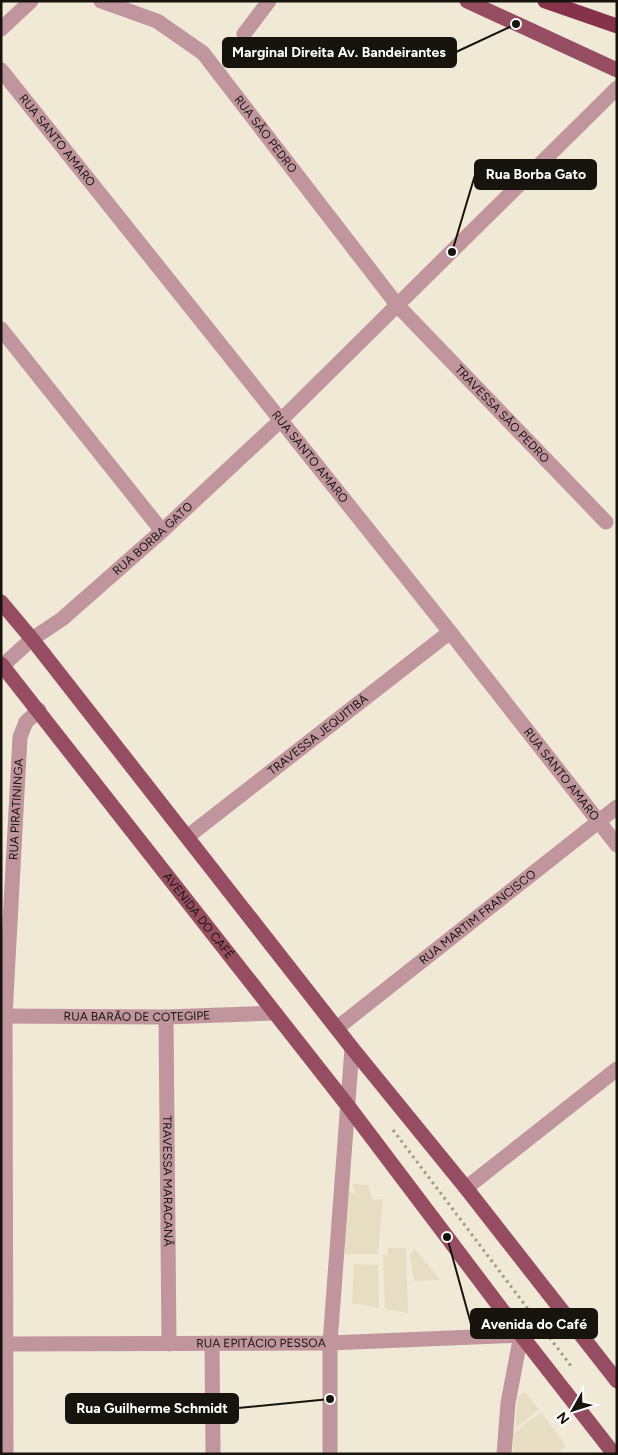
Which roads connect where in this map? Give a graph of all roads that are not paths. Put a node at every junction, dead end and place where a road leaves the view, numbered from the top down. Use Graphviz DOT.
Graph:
graph roads {
  1 [pos="30,1"];
  2 [pos="101,1"];
  3 [pos="269,1"];
  4 [pos="467,1"];
  5 [pos="545,1"];
  6 [pos="617,26"];
  7 [pos="1,29"];
  8 [pos="244,34"];
  9 [pos="1,70"];
  10 [pos="617,70"];
  11 [pos="617,88"];
  12 [pos="398,306"];
  13 [pos="1,330"];
  14 [pos="281,420"];
  15 [pos="606,522"];
  16 [pos="162,531"];
  17 [pos="1,602"];
  18 [pos="450,632"];
  19 [pos="32,639"];
  20 [pos="2,666"];
  21 [pos="39,710"];
  22 [pos="617,807"];
  23 [pos="598,822"];
  24 [pos="187,837"];
  25 [pos="617,845"];
  26 [pos="7,862"];
  27 [pos="274,1013"];
  28 [pos="3,1016"];
  29 [pos="166,1018"];
  30 [pos="337,1028"];
  31 [pos="352,1048"];
  32 [pos="617,1069"];
  33 [pos="348,1106"];
  34 [pos="466,1188"];
  35 [pos="521,1335"];
  36 [pos="330,1342"];
  37 [pos="212,1343"];
  38 [pos="3,1344"];
  39 [pos="169,1344"];
  40 [pos="617,1380"];
  41 [pos="6,1454"];
  42 [pos="213,1454"];
  43 [pos="330,1454"];
  44 [pos="504,1454"];
  45 [pos="614,1454"];
  1 -- 7 [label="street"];
  2 -- 12 [label="street, RUA SÃO PEDRO"];
  3 -- 8 [label="street"];
  4 -- 10 [label="main road"];
  5 -- 6 [label="highway"];
  9 -- 14 [label="street, RUA SANTO AMARO"];
  11 -- 12 [label="street, RUA BORBA GATO"];
  12 -- 14 [label="street, RUA BORBA GATO"];
  12 -- 15 [label="street, TRAVESSA SÃO PEDRO"];
  13 -- 16 [label="street"];
  14 -- 16 [label="street, RUA BORBA GATO"];
  14 -- 18 [label="street, RUA SANTO AMARO"];
  16 -- 19 [label="street, RUA BORBA GATO"];
  17 -- 19 [label="main road"];
  18 -- 23 [label="street, RUA SANTO AMARO"];
  18 -- 24 [label="street, TRAVESSA JEQUITIBÁ"];
  19 -- 20 [label="street, RUA BORBA GATO"];
  19 -- 24 [label="main road"];
  20 -- 21 [label="main road, AVENIDA DO CAFÉ"];
  21 -- 26 [label="street, RUA PIRATININGA"];
  21 -- 27 [label="main road, AVENIDA DO CAFÉ"];
  22 -- 23 [label="street, RUA MARTIM FRANCISCO"];
  23 -- 25 [label="street, RUA SANTO AMARO"];
  23 -- 30 [label="street, RUA MARTIM FRANCISCO"];
  24 -- 30 [label="main road"];
  26 -- 28 [label="street, RUA PIRATININGA"];
  27 -- 29 [label="street, RUA BARÃO DE COTEGIPE"];
  27 -- 33 [label="main road, AVENIDA DO CAFÉ"];
  28 -- 29 [label="street, RUA BARÃO DE COTEGIPE"];
  28 -- 38 [label="street, RUA PIRATININGA"];
  29 -- 39 [label="street, TRAVESSA MARACANÃ"];
  30 -- 31 [label="main road"];
  31 -- 33 [label="street"];
  31 -- 34 [label="main road"];
  32 -- 34 [label="street"];
  33 -- 35 [label="main road, AVENIDA DO CAFÉ"];
  33 -- 36 [label="street"];
  34 -- 40 [label="main road"];
  35 -- 36 [label="street, RUA EPITÁCIO PESSOA"];
  35 -- 44 [label="street"];
  35 -- 45 [label="main road, AVENIDA DO CAFÉ"];
  36 -- 37 [label="street, RUA EPITÁCIO PESSOA"];
  36 -- 43 [label="street"];
  37 -- 39 [label="street, RUA EPITÁCIO PESSOA"];
  37 -- 42 [label="street"];
  38 -- 39 [label="street, RUA EPITÁCIO PESSOA"];
  38 -- 41 [label="street, RUA PIRATININGA"];
}
